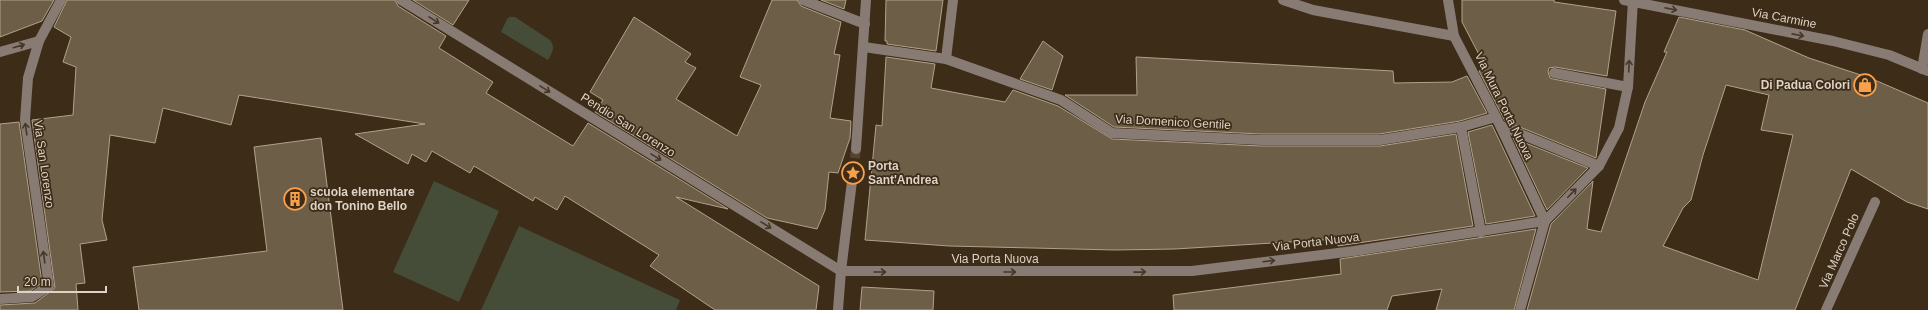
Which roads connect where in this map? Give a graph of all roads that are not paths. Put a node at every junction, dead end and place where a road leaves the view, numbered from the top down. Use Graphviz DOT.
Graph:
graph roads {
  1 [pos="61,0"];
  2 [pos="401,0"];
  3 [pos="803,0"];
  4 [pos="866,0"];
  5 [pos="953,0"];
  6 [pos="1283,0"];
  7 [pos="1448,0"];
  8 [pos="1630,1"];
  9 [pos="865,24"];
  10 [pos="1928,34"];
  11 [pos="1454,36"];
  12 [pos="39,41"];
  13 [pos="864,47"];
  14 [pos="0,52"];
  15 [pos="946,59"];
  16 [pos="1925,70"];
  17 [pos="1554,73"];
  18 [pos="1628,86"];
  19 [pos="1499,122"];
  20 [pos="1461,127"];
  21 [pos="856,149"];
  22 [pos="1599,166"];
  23 [pos="853,173"];
  24 [pos="1875,202"];
  25 [pos="1545,221"];
  26 [pos="1481,232"];
  27 [pos="841,272"];
  28 [pos="0,299"];
  29 [pos="838,310"];
  30 [pos="1520,310"];
  31 [pos="1826,310"];
  1 -- 12 [label="street, Via San Lorenzo"];
  2 -- 27 [label="street, Pendio San Lorenzo, one-way"];
  3 -- 9 [label="street"];
  4 -- 9 [label="street"];
  5 -- 15 [label="street"];
  6 -- 11 [label="street"];
  7 -- 11 [label="street, Via Mura Porta Nuova"];
  8 -- 16 [label="street, Via Carmine, one-way"];
  18 -- 8 [label="street, one-way"];
  9 -- 13 [label="street"];
  10 -- 16 [label="street"];
  11 -- 19 [label="street, Via Mura Porta Nuova"];
  14 -- 12 [label="street, one-way"];
  28 -- 12 [label="street, Via San Lorenzo, one-way"];
  13 -- 15 [label="street, Via Domenico Gentile"];
  13 -- 21 [label="street"];
  15 -- 20 [label="street, Via Domenico Gentile"];
  17 -- 18 [label="street"];
  18 -- 22 [label="street"];
  19 -- 20 [label="street, Via Domenico Gentile"];
  19 -- 22 [label="street"];
  19 -- 25 [label="street, Via Mura Porta Nuova"];
  20 -- 26 [label="street"];
  25 -- 22 [label="street, one-way"];
  23 -- 27 [label="street"];
  24 -- 31 [label="street, Via Marco Polo"];
  25 -- 26 [label="street, Via Porta Nuova"];
  25 -- 30 [label="street"];
  27 -- 26 [label="street, Via Porta Nuova, one-way"];
  27 -- 29 [label="street"];
}
